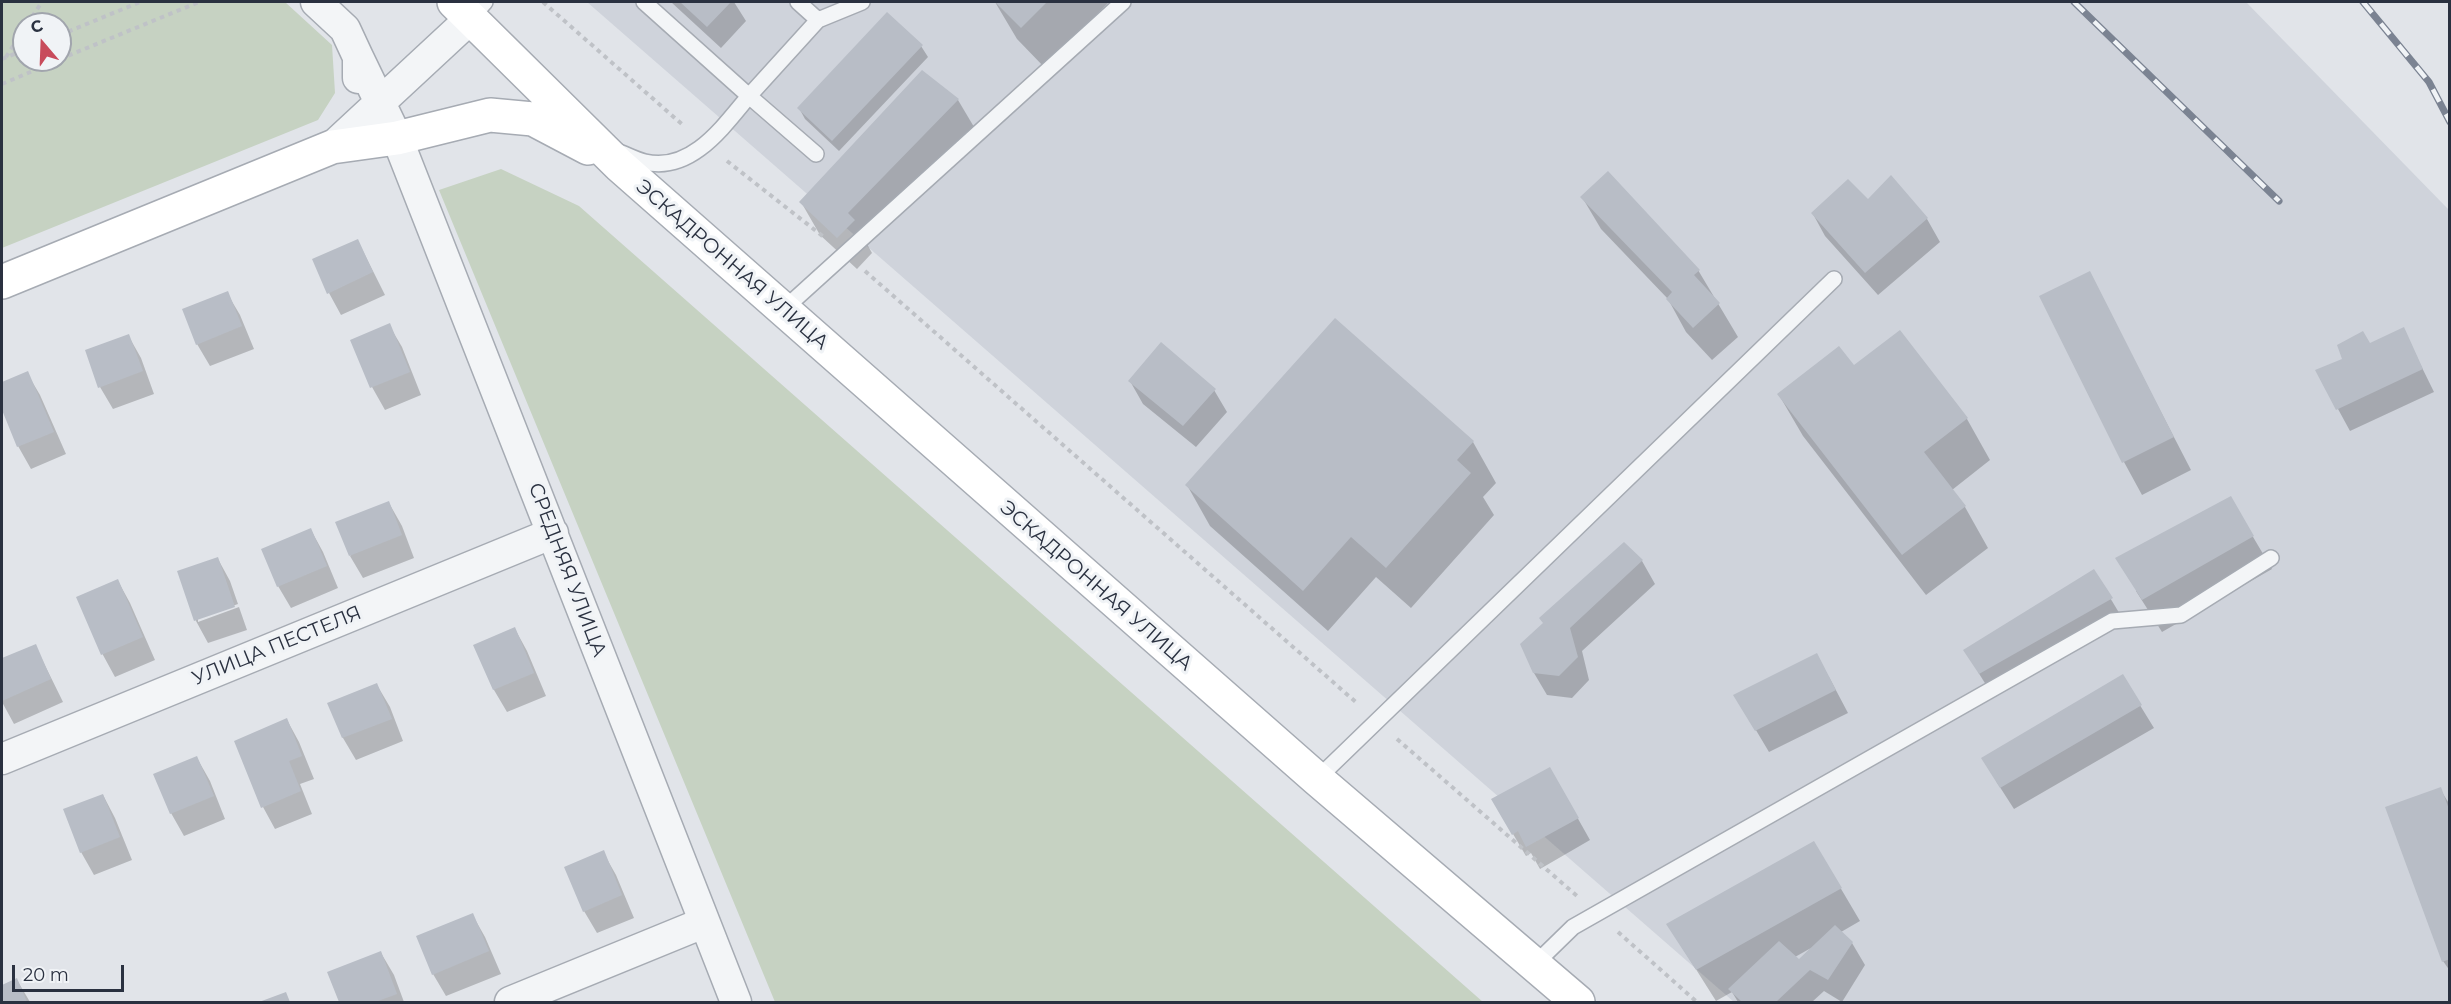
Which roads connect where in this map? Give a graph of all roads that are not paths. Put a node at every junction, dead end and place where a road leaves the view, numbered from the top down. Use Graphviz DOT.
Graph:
graph roads {
  1 [pos="316,2"];
  2 [pos="644,2"];
  3 [pos="798,2"];
  4 [pos="862,2"];
  5 [pos="1124,2"];
  6 [pos="470,7"];
  7 [pos="818,20"];
  8 [pos="358,57"];
  9 [pos="749,96"];
  10 [pos="380,102"];
  11 [pos="397,138"];
  12 [pos="332,147"];
  13 [pos="608,154"];
  14 [pos="816,154"];
  15 [pos="1834,279"];
  16 [pos="2,282"];
  17 [pos="783,310"];
  18 [pos="553,533"];
  19 [pos="2271,558"];
  20 [pos="2,759"];
  21 [pos="1317,779"];
  22 [pos="703,923"];
  23 [pos="1534,964"];
  24 [pos="510,1002"];
  25 [pos="736,1002"];
  26 [pos="1578,1002"];
  1 -- 8 [label="street, СРЕДНЯЯ УЛИЦА"];
  2 -- 9 [label="lane"];
  3 -- 7 [label="lane"];
  4 -- 7 [label="lane"];
  5 -- 17 [label="lane"];
  6 -- 10 [label="street"];
  6 -- 13 [label="main road"];
  7 -- 9 [label="lane"];
  8 -- 10 [label="street, СРЕДНЯЯ УЛИЦА"];
  8 -- 12 [label="street"];
  9 -- 13 [label="lane"];
  9 -- 14 [label="lane"];
  10 -- 11 [label="street, СРЕДНЯЯ УЛИЦА"];
  10 -- 12 [label="street"];
  11 -- 12 [label="main road"];
  11 -- 13 [label="main road"];
  11 -- 18 [label="street, СРЕДНЯЯ УЛИЦА"];
  12 -- 16 [label="main road"];
  13 -- 17 [label="main road, ЭСКАДРОННАЯ УЛИЦА"];
  15 -- 21 [label="lane"];
  17 -- 21 [label="main road, ЭСКАДРОННАЯ УЛИЦА"];
  18 -- 20 [label="street, УЛИЦА ПЕСТЕЛЯ"];
  18 -- 22 [label="street, СРЕДНЯЯ УЛИЦА"];
  19 -- 23 [label="lane"];
  21 -- 23 [label="main road, ЭСКАДРОННАЯ УЛИЦА"];
  22 -- 24 [label="street"];
  22 -- 25 [label="street, СРЕДНЯЯ УЛИЦА"];
  23 -- 26 [label="main road, ЭСКАДРОННАЯ УЛИЦА"];
}
